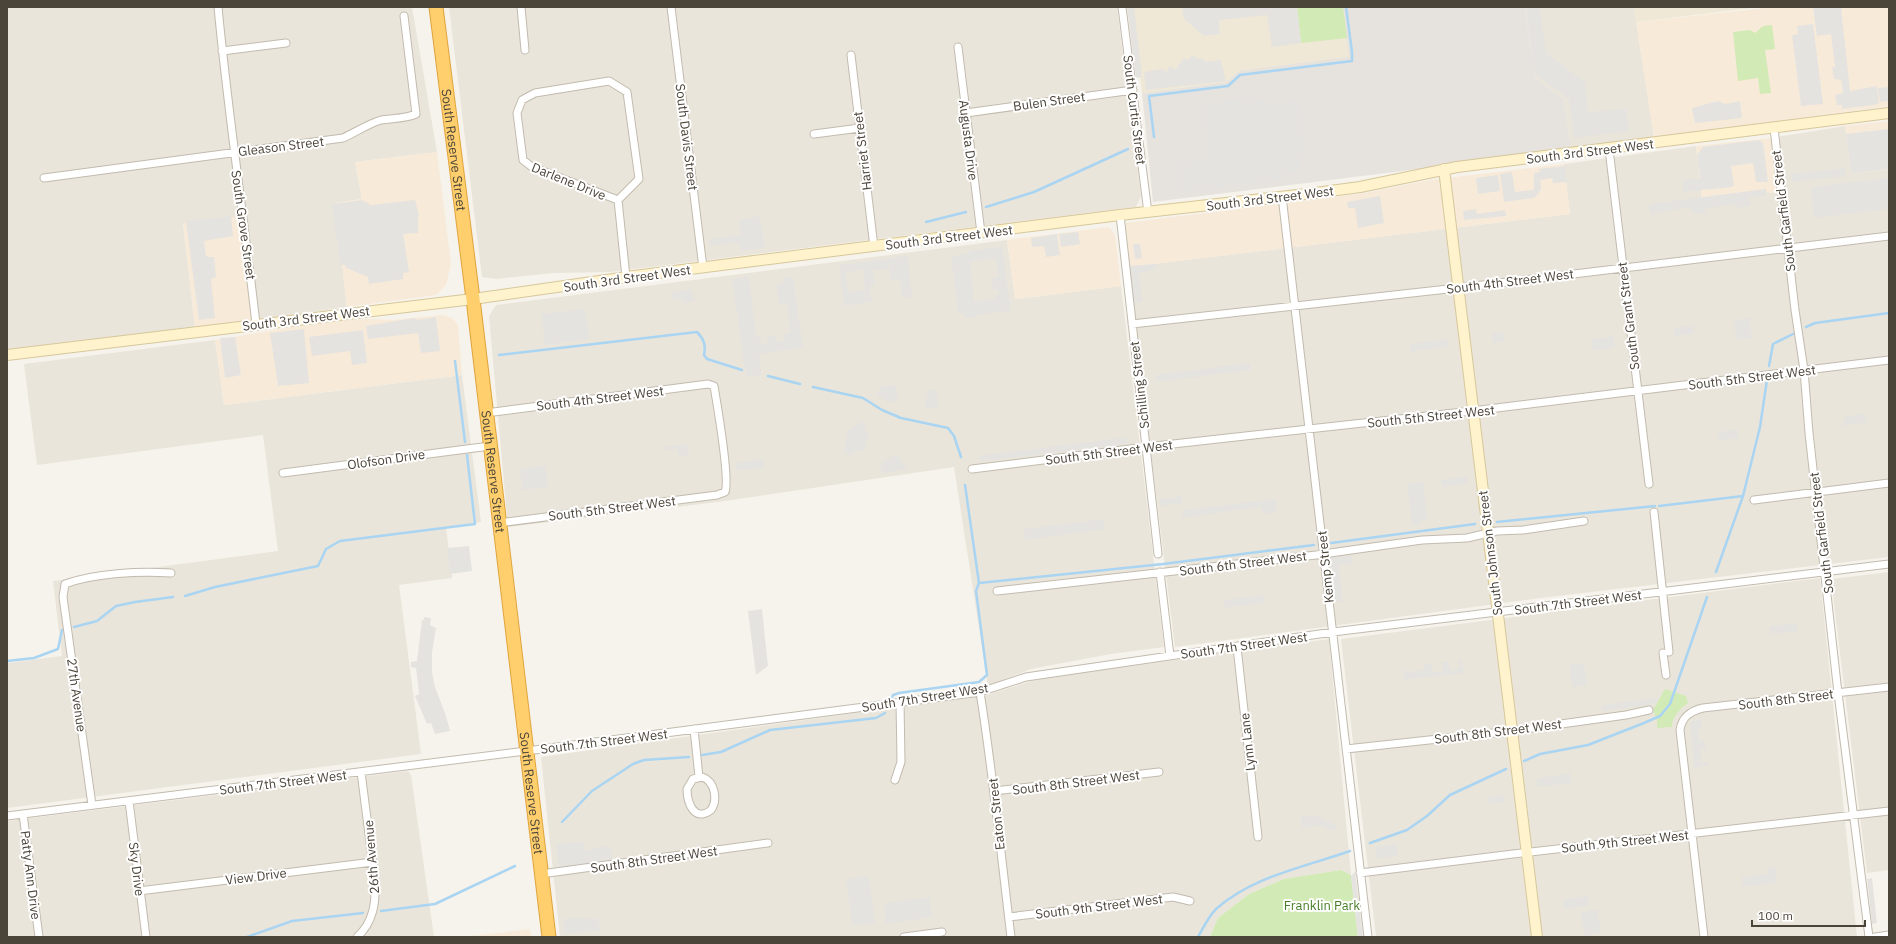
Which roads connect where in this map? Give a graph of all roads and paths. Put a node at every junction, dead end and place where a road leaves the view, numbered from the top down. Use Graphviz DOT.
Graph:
graph roads {
  1 [pos="218,7"];
  2 [pos="436,7"];
  3 [pos="521,7"];
  4 [pos="671,7"];
  5 [pos="1122,7"];
  6 [pos="404,16"];
  7 [pos="286,43"];
  8 [pos="958,47"];
  9 [pos="525,50"];
  10 [pos="222,51"];
  11 [pos="851,54"];
  12 [pos="1133,90"];
  13 [pos="966,113"];
  14 [pos="1889,114"];
  15 [pos="860,128"];
  16 [pos="1774,128"];
  17 [pos="814,134"];
  18 [pos="1609,149"];
  19 [pos="234,152"];
  20 [pos="1444,169"];
  21 [pos="44,178"];
  22 [pos="1282,196"];
  23 [pos="618,200"];
  24 [pos="1148,212"];
  25 [pos="1120,215"];
  26 [pos="981,233"];
  27 [pos="1889,236"];
  28 [pos="874,247"];
  29 [pos="1788,249"];
  30 [pos="703,268"];
  31 [pos="1622,268"];
  32 [pos="626,277"];
  33 [pos="1458,288"];
  34 [pos="472,298"];
  35 [pos="1294,306"];
  36 [pos="256,324"];
  37 [pos="1132,324"];
  38 [pos="7,355"];
  39 [pos="1889,360"];
  40 [pos="1804,370"];
  41 [pos="1637,391"];
  42 [pos="1472,411"];
  43 [pos="486,413"];
  44 [pos="1308,429"];
  45 [pos="490,446"];
  46 [pos="1146,447"];
  47 [pos="972,469"];
  48 [pos="283,473"];
  49 [pos="1889,483"];
  50 [pos="1649,484"];
  51 [pos="724,492"];
  52 [pos="1816,492"];
  53 [pos="1754,500"];
  54 [pos="1654,512"];
  55 [pos="1584,521"];
  56 [pos="499,523"];
  57 [pos="1488,533"];
  58 [pos="1324,553"];
  59 [pos="1158,554"];
  60 [pos="1889,564"];
  61 [pos="1160,572"];
  62 [pos="1825,572"];
  63 [pos="171,573"];
  64 [pos="997,591"];
  65 [pos="1662,592"];
  66 [pos="1497,612"];
  67 [pos="1333,632"];
  68 [pos="1237,647"];
  69 [pos="1170,656"];
  70 [pos="1666,675"];
  71 [pos="1889,687"];
  72 [pos="980,692"];
  73 [pos="1838,692"];
  74 [pos="900,702"];
  75 [pos="1649,710"];
  76 [pos="694,729"];
  77 [pos="1511,730"];
  78 [pos="1346,750"];
  79 [pos="526,751"];
  80 [pos="361,772"];
  81 [pos="1159,772"];
  82 [pos="699,777"];
  83 [pos="895,780"];
  84 [pos="994,791"];
  85 [pos="128,801"];
  86 [pos="92,805"];
  87 [pos="1889,811"];
  88 [pos="23,814"];
  89 [pos="1854,815"];
  90 [pos="7,816"];
  91 [pos="1692,834"];
  92 [pos="1258,837"];
  93 [pos="768,843"];
  94 [pos="1528,852"];
  95 [pos="373,862"];
  96 [pos="1360,873"];
  97 [pos="541,874"];
  98 [pos="140,891"];
  99 [pos="1190,901"];
  100 [pos="1009,917"];
  101 [pos="942,932"];
  102 [pos="1889,935"];
  103 [pos="39,937"];
  104 [pos="146,937"];
  105 [pos="357,937"];
  106 [pos="549,937"];
  107 [pos="904,937"];
  108 [pos="1011,937"];
  109 [pos="1368,937"];
  110 [pos="1537,937"];
  111 [pos="1704,937"];
  112 [pos="1869,937"];
  113 [pos="1875,937"];
  1 -- 10 [label="street, South Grove Street"];
  2 -- 34 [label="highway, South Reserve Street"];
  3 -- 9 [label="street"];
  4 -- 30 [label="street, South Davis Street"];
  5 -- 12 [label="street, South Curtis Street"];
  6 -- 19 [label="street, Gleason Street"];
  7 -- 10 [label="street"];
  8 -- 13 [label="street, Augusta Drive"];
  10 -- 19 [label="street, South Grove Street"];
  11 -- 15 [label="street, Harriet Street"];
  12 -- 13 [label="street, Bulen Street"];
  12 -- 24 [label="street, South Curtis Street"];
  13 -- 26 [label="street, Augusta Drive"];
  14 -- 16 [label="main road, South 3rd Street West"];
  15 -- 17 [label="street"];
  15 -- 28 [label="street, Harriet Street"];
  16 -- 18 [label="main road, South 3rd Street West"];
  16 -- 29 [label="street, South Garfield Street"];
  18 -- 20 [label="main road, South 3rd Street West"];
  18 -- 31 [label="street, South Grant Street"];
  19 -- 21 [label="street, Gleason Street"];
  19 -- 36 [label="street, South Grove Street"];
  20 -- 22 [label="main road, South 3rd Street West"];
  20 -- 33 [label="main road, South Johnson Street"];
  22 -- 24 [label="main road, South 3rd Street West"];
  22 -- 35 [label="street, Kemp Street"];
  23 -- 23 [label="street, Darlene Drive"];
  23 -- 32 [label="street, Darlene Drive"];
  24 -- 25 [label="main road, South 3rd Street West"];
  25 -- 26 [label="main road, South 3rd Street West"];
  25 -- 37 [label="street, Schilling Street"];
  26 -- 28 [label="main road, South 3rd Street West"];
  27 -- 29 [label="street, South 4th Street West"];
  28 -- 30 [label="main road, South 3rd Street West"];
  29 -- 31 [label="street, South 4th Street West"];
  29 -- 40 [label="street, South Garfield Street"];
  30 -- 32 [label="main road, South 3rd Street West"];
  31 -- 33 [label="street, South 4th Street West"];
  31 -- 41 [label="street, South Grant Street"];
  32 -- 34 [label="main road, South 3rd Street West"];
  33 -- 35 [label="street, South 4th Street West"];
  33 -- 42 [label="main road, South Johnson Street"];
  34 -- 36 [label="main road, South 3rd Street West"];
  34 -- 43 [label="highway, South Reserve Street"];
  35 -- 37 [label="street, South 4th Street West"];
  35 -- 44 [label="street, Kemp Street"];
  36 -- 38 [label="main road, South 3rd Street West"];
  37 -- 46 [label="street, Schilling Street"];
  39 -- 40 [label="street, South 5th Street West"];
  40 -- 41 [label="street, South 5th Street West"];
  40 -- 52 [label="street, South Garfield Street"];
  41 -- 42 [label="street, South 5th Street West"];
  41 -- 50 [label="street, South Grant Street"];
  42 -- 44 [label="street, South 5th Street West"];
  42 -- 57 [label="main road, South Johnson Street"];
  43 -- 45 [label="highway, South Reserve Street"];
  43 -- 51 [label="street, South 4th Street West"];
  44 -- 46 [label="street, South 5th Street West"];
  44 -- 58 [label="street, Kemp Street"];
  45 -- 48 [label="street, Olofson Drive"];
  45 -- 56 [label="highway, South Reserve Street"];
  46 -- 47 [label="street, South 5th Street West"];
  46 -- 59 [label="street, Schilling Street"];
  49 -- 52 [label="street"];
  51 -- 56 [label="street, South 5th Street West"];
  52 -- 53 [label="street"];
  52 -- 62 [label="street, South Garfield Street"];
  54 -- 65 [label="street"];
  55 -- 57 [label="street, South 6th Street West"];
  56 -- 79 [label="highway, South Reserve Street"];
  57 -- 58 [label="street, South 6th Street West"];
  57 -- 66 [label="main road, South Johnson Street"];
  58 -- 61 [label="street, South 6th Street West"];
  58 -- 67 [label="street, Kemp Street"];
  60 -- 62 [label="street, South 7th Street West"];
  61 -- 64 [label="street, South 6th Street West"];
  61 -- 69 [label="street"];
  62 -- 65 [label="street, South 7th Street West"];
  62 -- 73 [label="street, South Garfield Street"];
  63 -- 86 [label="street, 27th Avenue"];
  65 -- 66 [label="street, South 7th Street West"];
  65 -- 70 [label="street"];
  66 -- 67 [label="street, South 7th Street West"];
  66 -- 77 [label="main road, South Johnson Street"];
  67 -- 68 [label="street, South 7th Street West"];
  67 -- 78 [label="street, Kemp Street"];
  68 -- 69 [label="street, South 7th Street West"];
  68 -- 92 [label="street, Lynn Lane"];
  69 -- 72 [label="street, South 7th Street West"];
  71 -- 73 [label="street, South 8th Street"];
  72 -- 74 [label="street, South 7th Street West"];
  72 -- 84 [label="street, Eaton Street"];
  73 -- 89 [label="street, South Garfield Street"];
  73 -- 91 [label="street, South 8th Street"];
  74 -- 76 [label="street, South 7th Street West"];
  74 -- 83 [label="street"];
  75 -- 77 [label="street, South 8th Street West"];
  76 -- 79 [label="street, South 7th Street West"];
  76 -- 82 [label="street"];
  77 -- 78 [label="street, South 8th Street West"];
  77 -- 94 [label="main road, South Johnson Street"];
  78 -- 96 [label="street, Kemp Street"];
  79 -- 80 [label="street, South 7th Street West"];
  79 -- 97 [label="highway, South Reserve Street"];
  80 -- 85 [label="street, South 7th Street West"];
  80 -- 95 [label="street, 26th Avenue"];
  81 -- 84 [label="street, South 8th Street West"];
  82 -- 82 [label="street"];
  84 -- 100 [label="street, Eaton Street"];
  85 -- 86 [label="street, South 7th Street West"];
  85 -- 98 [label="street, Sky Drive"];
  86 -- 88 [label="street, South 7th Street West"];
  87 -- 89 [label="street, South 9th Street West"];
  88 -- 90 [label="street, South 7th Street West"];
  88 -- 103 [label="street, Patty Ann Drive"];
  89 -- 91 [label="street, South 9th Street West"];
  89 -- 112 [label="street, South Garfield Street"];
  91 -- 94 [label="street, South 9th Street West"];
  91 -- 111 [label="street"];
  93 -- 97 [label="street, South 8th Street West"];
  94 -- 96 [label="street, South 9th Street West"];
  94 -- 110 [label="main road, South Johnson Street"];
  95 -- 98 [label="street, View Drive"];
  95 -- 105 [label="street, 26th Avenue"];
  96 -- 109 [label="street, Kemp Street"];
  97 -- 106 [label="highway, South Reserve Street"];
  98 -- 104 [label="street, Sky Drive"];
  99 -- 100 [label="street, South 9th Street West"];
  100 -- 108 [label="street, Eaton Street"];
  101 -- 107 [label="street"];
  102 -- 113 [label="street"];
}
